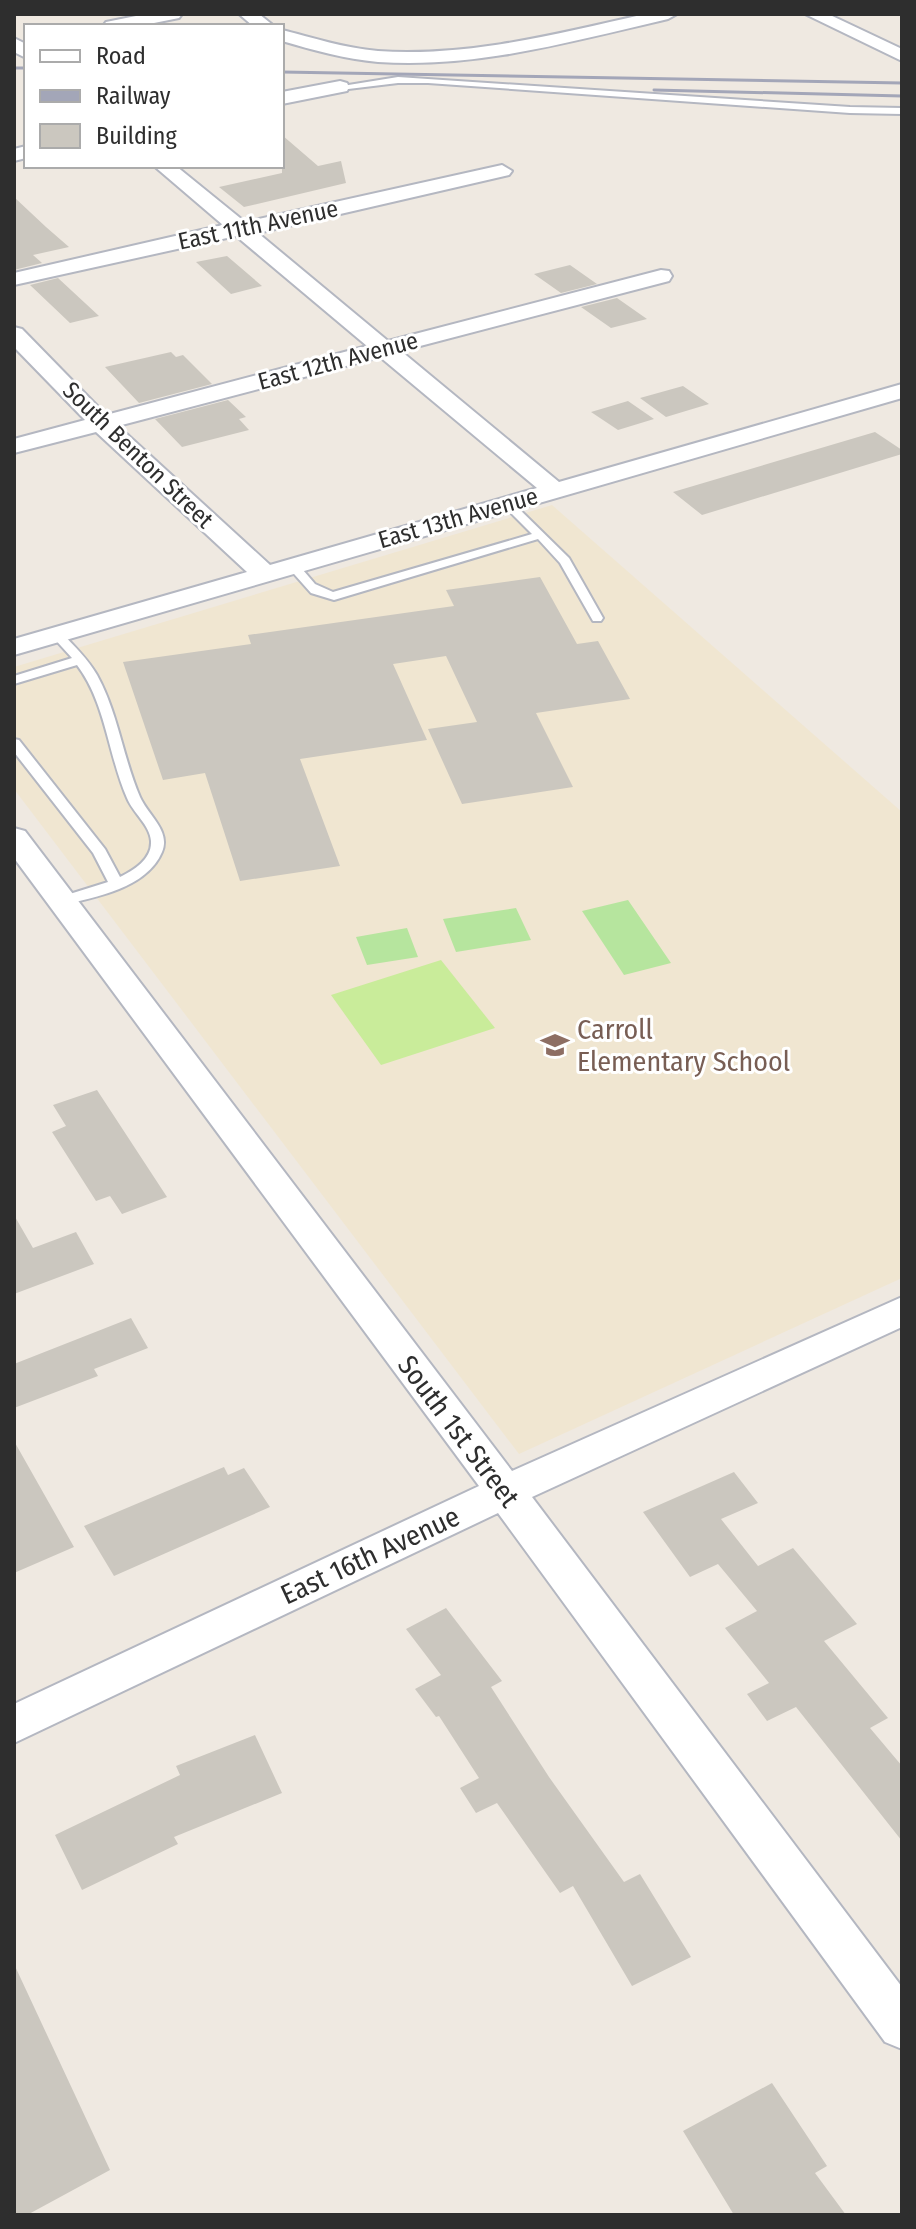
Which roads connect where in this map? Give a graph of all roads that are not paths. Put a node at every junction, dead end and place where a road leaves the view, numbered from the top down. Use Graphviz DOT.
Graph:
graph roads {
  1 [pos="173,14"];
  2 [pos="668,14"];
  3 [pos="814,14"];
  4 [pos="122,24"];
  5 [pos="284,36"];
  6 [pos="902,56"];
  7 [pos="340,87"];
  8 [pos="284,98"];
  9 [pos="902,111"];
  10 [pos="166,168"];
  11 [pos="502,171"];
  12 [pos="239,229"];
  13 [pos="661,276"];
  14 [pos="14,279"];
  15 [pos="14,334"];
  16 [pos="386,348"];
  17 [pos="902,391"];
  18 [pos="101,423"];
  19 [pos="14,446"];
  20 [pos="554,490"];
  21 [pos="508,504"];
  22 [pos="540,535"];
  23 [pos="293,566"];
  24 [pos="265,575"];
  25 [pos="597,618"];
  26 [pos="57,635"];
  27 [pos="14,647"];
  28 [pos="80,660"];
  29 [pos="14,680"];
  30 [pos="14,743"];
  31 [pos="14,837"];
  32 [pos="116,883"];
  33 [pos="62,901"];
  34 [pos="902,1311"];
  35 [pos="504,1492"];
  36 [pos="14,1724"];
  37 [pos="902,2026"];
  1 -- 4 [label="street"];
  2 -- 5 [label="street"];
  3 -- 6 [label="street"];
  7 -- 8 [label="street"];
  7 -- 9 [label="lane"];
  10 -- 12 [label="street"];
  11 -- 12 [label="street, East 11th Avenue"];
  12 -- 14 [label="street, East 11th Avenue"];
  12 -- 16 [label="street"];
  13 -- 16 [label="street, East 12th Avenue"];
  15 -- 18 [label="street, South Benton Street"];
  16 -- 18 [label="street, East 12th Avenue"];
  16 -- 20 [label="street"];
  17 -- 20 [label="street, East 13th Avenue"];
  18 -- 19 [label="street, East 12th Avenue"];
  18 -- 24 [label="street, South Benton Street"];
  20 -- 21 [label="street, East 13th Avenue"];
  21 -- 22 [label="lane"];
  21 -- 23 [label="street, East 13th Avenue"];
  22 -- 23 [label="lane"];
  22 -- 25 [label="lane"];
  23 -- 24 [label="street, East 13th Avenue"];
  24 -- 26 [label="street, East 13th Avenue"];
  26 -- 27 [label="street, East 13th Avenue"];
  26 -- 28 [label="lane"];
  28 -- 29 [label="lane"];
  28 -- 32 [label="lane"];
  30 -- 32 [label="lane"];
  31 -- 33 [label="street, South 1st Street"];
  32 -- 33 [label="lane"];
  33 -- 35 [label="street, South 1st Street"];
  34 -- 35 [label="street, East 16th Avenue"];
  35 -- 36 [label="street, East 16th Avenue"];
  35 -- 37 [label="street, South 1st Street"];
}
